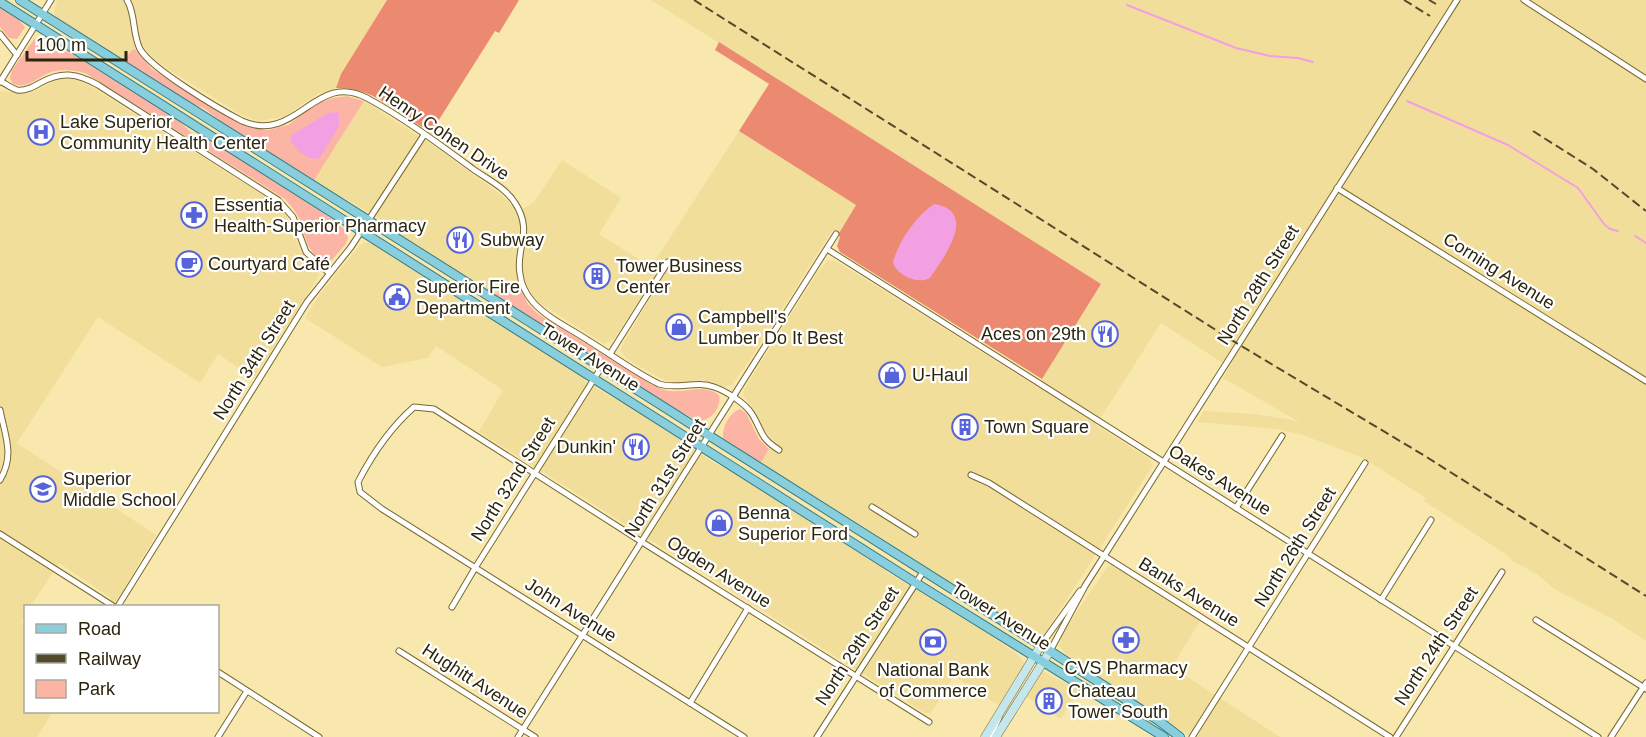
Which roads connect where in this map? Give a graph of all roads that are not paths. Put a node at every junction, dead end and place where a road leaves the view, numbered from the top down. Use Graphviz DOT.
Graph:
graph roads {
  1 [pos="20,0"];
  2 [pos="51,0"];
  3 [pos="127,0"];
  4 [pos="1456,0"];
  5 [pos="1524,0"];
  6 [pos="0,2"];
  7 [pos="42,14"];
  8 [pos="36,24"];
  9 [pos="0,34"];
  10 [pos="17,55"];
  11 [pos="1646,79"];
  12 [pos="0,81"];
  13 [pos="424,135"];
  14 [pos="1337,188"];
  15 [pos="369,220"];
  16 [pos="362,231"];
  17 [pos="836,234"];
  18 [pos="827,249"];
  19 [pos="668,262"];
  20 [pos="329,273"];
  21 [pos="610,354"];
  22 [pos="601,368"];
  23 [pos="594,379"];
  24 [pos="1646,381"];
  25 [pos="733,398"];
  26 [pos="434,409"];
  27 [pos="0,410"];
  28 [pos="708,436"];
  29 [pos="1282,436"];
  30 [pos="702,447"];
  31 [pos="779,450"];
  32 [pos="1163,462"];
  33 [pos="1365,464"];
  34 [pos="534,473"];
  35 [pos="971,475"];
  36 [pos="0,480"];
  37 [pos="872,507"];
  38 [pos="1236,508"];
  39 [pos="1431,520"];
  40 [pos="0,534"];
  41 [pos="915,534"];
  42 [pos="642,543"];
  43 [pos="1308,554"];
  44 [pos="1104,556"];
  45 [pos="475,568"];
  46 [pos="923,572"];
  47 [pos="1502,572"];
  48 [pos="916,583"];
  49 [pos="1085,586"];
  50 [pos="1381,600"];
  51 [pos="111,605"];
  52 [pos="119,605"];
  53 [pos="452,607"];
  54 [pos="748,608"];
  55 [pos="1536,620"];
  56 [pos="583,635"];
  57 [pos="1041,645"];
  58 [pos="1455,646"];
  59 [pos="1249,647"];
  60 [pos="399,651"];
  61 [pos="1050,651"];
  62 [pos="1034,656"];
  63 [pos="1043,662"];
  64 [pos="219,673"];
  65 [pos="856,676"];
  66 [pos="1645,686"];
  67 [pos="247,691"];
  68 [pos="690,703"];
  69 [pos="1001,711"];
  70 [pos="929,722"];
  71 [pos="523,729"];
  72 [pos="218,737"];
  73 [pos="320,737"];
  74 [pos="518,737"];
  75 [pos="535,737"];
  76 [pos="744,737"];
  77 [pos="817,737"];
  78 [pos="985,737"];
  79 [pos="990,737"];
  80 [pos="996,737"];
  81 [pos="1164,737"];
  82 [pos="1179,737"];
  83 [pos="1192,737"];
  84 [pos="1390,737"];
  85 [pos="1396,737"];
  86 [pos="1598,737"];
  87 [pos="1611,737"];
  1 -- 7 [label="main road, Tower Avenue"];
  2 -- 7 [label="street"];
  3 -- 13 [label="street, Henry Cohen Drive"];
  4 -- 14 [label="street, North 28th Street"];
  5 -- 11 [label="street"];
  6 -- 8 [label="main road, Tower Avenue"];
  7 -- 8 [label="street"];
  7 -- 15 [label="main road, Tower Avenue"];
  8 -- 10 [label="street"];
  8 -- 16 [label="main road, Tower Avenue"];
  9 -- 10 [label="street"];
  10 -- 12 [label="street"];
  12 -- 20 [label="street"];
  13 -- 15 [label="street, North 34th Street"];
  13 -- 21 [label="street, Henry Cohen Drive"];
  14 -- 24 [label="street, Corning Avenue"];
  14 -- 32 [label="street, North 28th Street"];
  15 -- 16 [label="street, North 34th Street"];
  15 -- 22 [label="main road, Tower Avenue"];
  16 -- 20 [label="street, North 34th Street"];
  16 -- 23 [label="main road, Tower Avenue"];
  17 -- 18 [label="street, North 31st Street"];
  18 -- 25 [label="street, North 31st Street"];
  18 -- 32 [label="street, Oakes Avenue"];
  19 -- 21 [label="street"];
  20 -- 52 [label="street, North 34th Street"];
  21 -- 25 [label="street, Henry Cohen Drive"];
  22 -- 23 [label="street, North 32nd Street"];
  22 -- 28 [label="main road, Tower Avenue"];
  23 -- 30 [label="main road, Tower Avenue"];
  23 -- 34 [label="street, North 32nd Street"];
  25 -- 28 [label="street, North 31st Street"];
  25 -- 31 [label="street, Henry Cohen Drive"];
  26 -- 34 [label="street, Ogden Avenue"];
  26 -- 45 [label="street, John Avenue"];
  27 -- 36 [label="street"];
  28 -- 30 [label="street, North 31st Street"];
  28 -- 46 [label="main road, Tower Avenue"];
  29 -- 38 [label="street"];
  30 -- 42 [label="street, North 31st Street"];
  30 -- 48 [label="main road, Tower Avenue"];
  32 -- 38 [label="street, Oakes Avenue"];
  32 -- 44 [label="street, North 28th Street"];
  33 -- 43 [label="street, North 26th Street"];
  34 -- 42 [label="street, Ogden Avenue"];
  34 -- 45 [label="street, North 32nd Street"];
  35 -- 44 [label="street, Banks Avenue"];
  37 -- 41 [label="street"];
  38 -- 43 [label="street, Oakes Avenue"];
  39 -- 50 [label="street"];
  40 -- 51 [label="street"];
  42 -- 54 [label="street, Ogden Avenue"];
  42 -- 56 [label="street, North 31st Street"];
  43 -- 50 [label="street, Oakes Avenue"];
  43 -- 59 [label="street, North 26th Street"];
  44 -- 49 [label="street, North 28th Street"];
  44 -- 59 [label="street, Banks Avenue"];
  45 -- 53 [label="street, North 32nd Street"];
  45 -- 56 [label="street, John Avenue"];
  46 -- 48 [label="street, North 29th Street"];
  46 -- 57 [label="main road, Tower Avenue"];
  47 -- 58 [label="street, North 24th Street"];
  48 -- 62 [label="main road, Tower Avenue"];
  48 -- 65 [label="street, North 29th Street"];
  49 -- 57 [label="street, North 28th Street"];
  49 -- 61 [label="street, North 28th Street"];
  50 -- 58 [label="street, Oakes Avenue"];
  54 -- 65 [label="street, Ogden Avenue"];
  54 -- 68 [label="street"];
  55 -- 66 [label="street"];
  56 -- 68 [label="street, John Avenue"];
  56 -- 71 [label="street, North 31st Street"];
  57 -- 61 [label="main road, Tower Avenue"];
  57 -- 62 [label="main road, North 28th Street"];
  58 -- 85 [label="street, North 24th Street"];
  58 -- 86 [label="street, Oakes Avenue"];
  59 -- 83 [label="street, North 26th Street"];
  59 -- 84 [label="street, Banks Avenue"];
  60 -- 71 [label="street, Hughitt Avenue"];
  61 -- 63 [label="main road, North 28th Street"];
  61 -- 82 [label="main road, Tower Avenue"];
  62 -- 63 [label="main road, Tower Avenue"];
  62 -- 69 [label="main road, North 28th Street"];
  63 -- 80 [label="main road, North 28th Street"];
  63 -- 81 [label="main road, Tower Avenue"];
  64 -- 67 [label="street"];
  65 -- 70 [label="street, Ogden Avenue"];
  65 -- 77 [label="street, North 29th Street"];
  66 -- 87 [label="street"];
  67 -- 72 [label="street"];
  67 -- 73 [label="street"];
  68 -- 76 [label="street, John Avenue"];
  69 -- 78 [label="main road, North 28th Street"];
  69 -- 79 [label="street"];
  71 -- 74 [label="street, North 31st Street"];
  71 -- 75 [label="street, Hughitt Avenue"];
}
